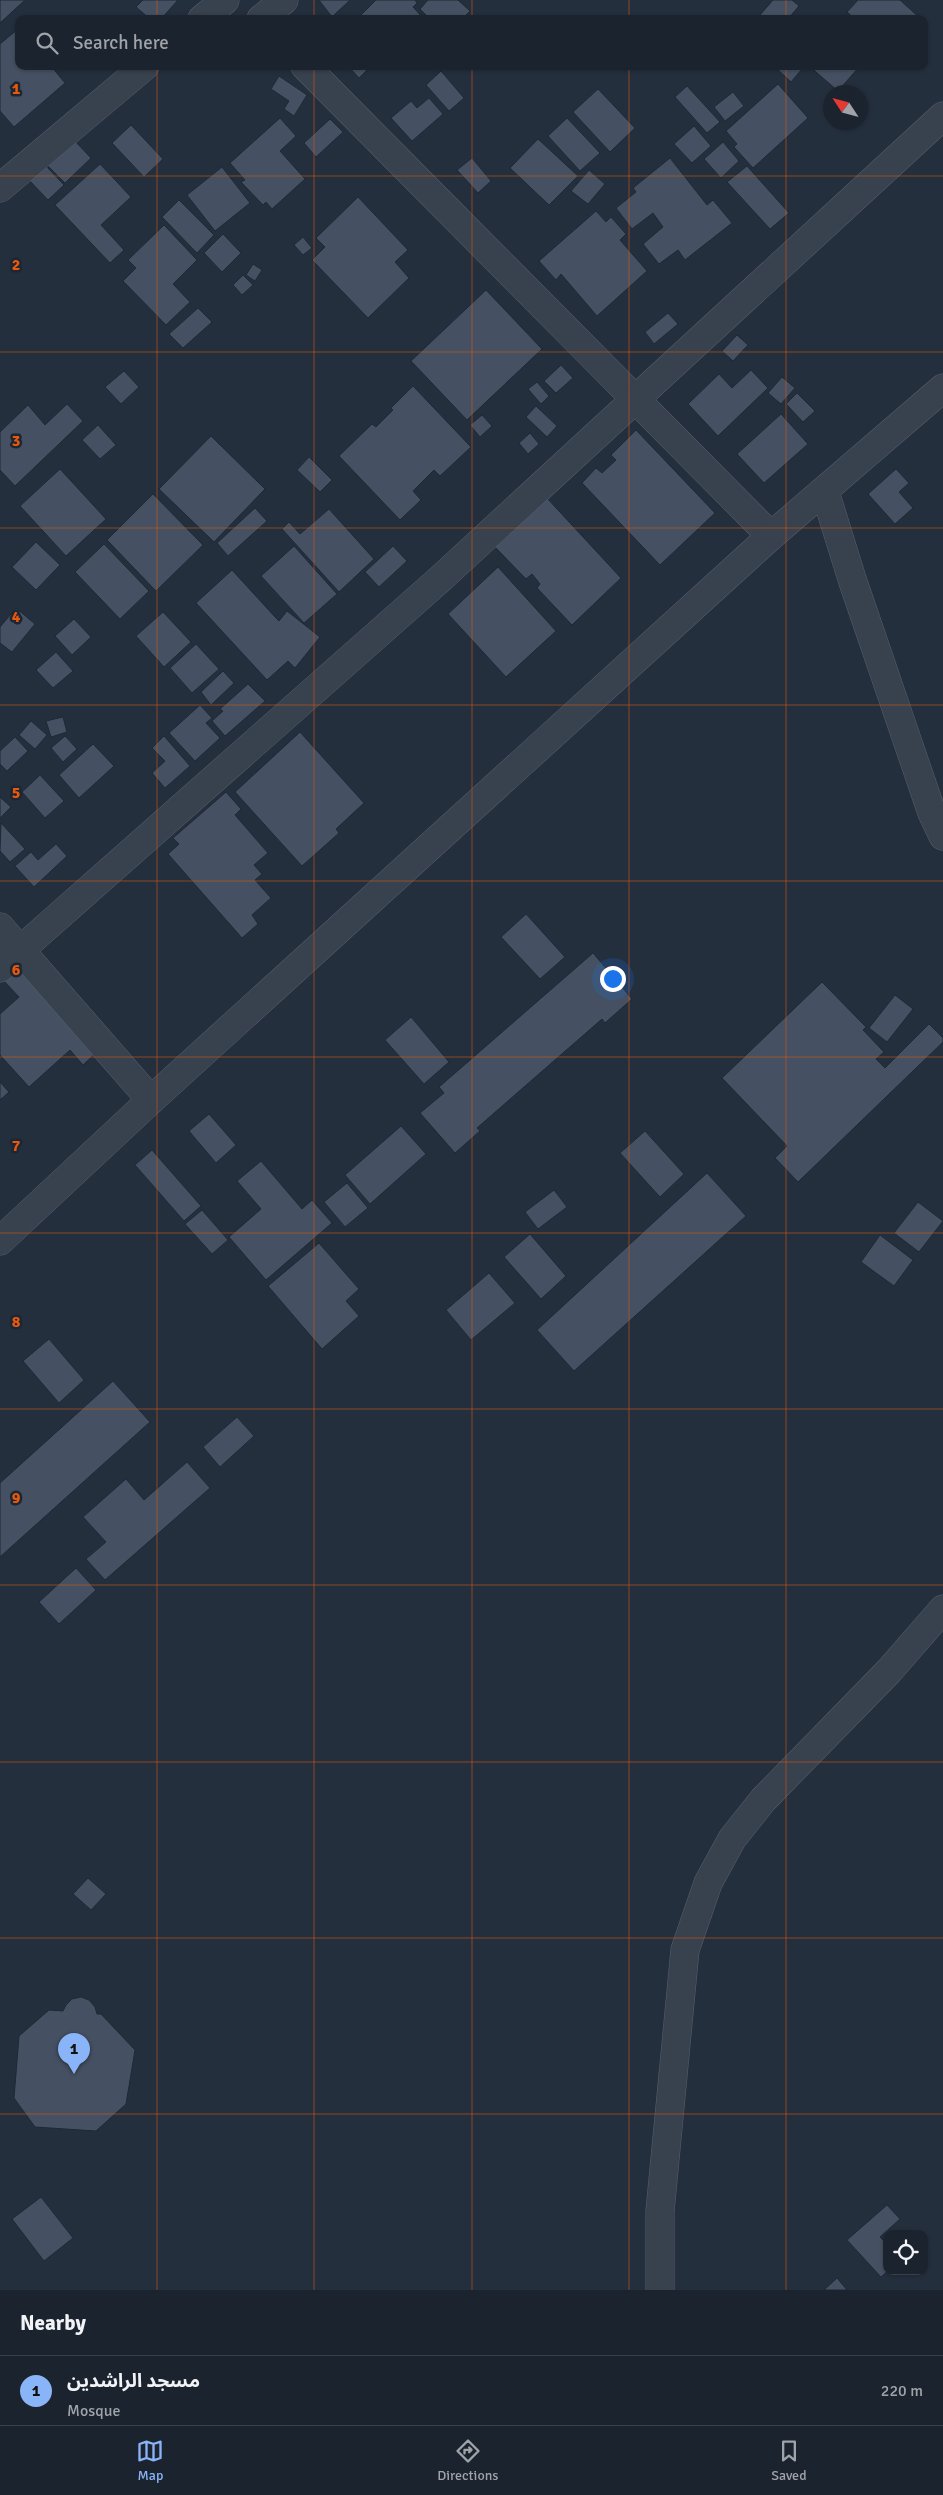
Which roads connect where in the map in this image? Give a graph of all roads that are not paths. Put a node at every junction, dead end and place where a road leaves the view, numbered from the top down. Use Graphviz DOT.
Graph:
graph roads {
  1 [pos="225,0"];
  2 [pos="239,0"];
  3 [pos="284,0"];
  4 [pos="207,15"];
  5 [pos="256,15"];
  6 [pos="265,15"];
  7 [pos="140,70"];
  8 [pos="309,70"];
  9 [pos="943,116"];
  10 [pos="0,188"];
  11 [pos="943,388"];
  12 [pos="636,399"];
  13 [pos="825,492"];
  14 [pos="771,536"];
  15 [pos="943,836"];
  16 [pos="0,927"];
  17 [pos="21,951"];
  18 [pos="0,968"];
  19 [pos="150,1100"];
  20 [pos="0,1241"];
  21 [pos="943,1609"];
  22 [pos="660,2290"];
  1 -- 4 [label="street"];
  2 -- 5 [label="street"];
  3 -- 6 [label="street"];
  7 -- 10 [label="street"];
  8 -- 12 [label="street"];
  9 -- 12 [label="street"];
  11 -- 13 [label="street"];
  12 -- 14 [label="street"];
  12 -- 17 [label="street"];
  13 -- 14 [label="street"];
  13 -- 15 [label="street"];
  14 -- 19 [label="street"];
  16 -- 17 [label="street"];
  17 -- 18 [label="street"];
  17 -- 19 [label="street"];
  19 -- 20 [label="street"];
  21 -- 22 [label="street"];
}
